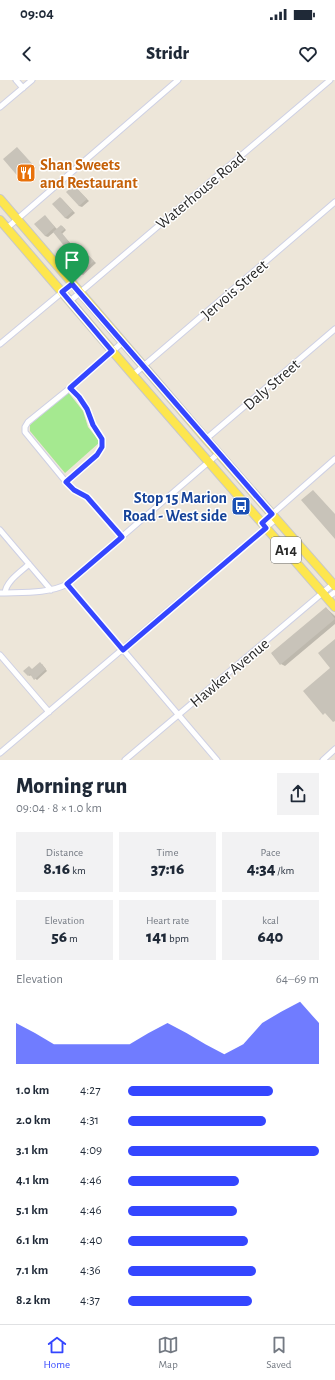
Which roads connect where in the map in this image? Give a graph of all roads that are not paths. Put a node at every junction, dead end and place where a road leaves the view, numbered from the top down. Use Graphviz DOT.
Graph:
graph roads {
  1 [pos="16,80"];
  2 [pos="32,80"];
  3 [pos="178,80"];
  4 [pos="330,80"];
  5 [pos="23,88"];
  6 [pos="0,107"];
  7 [pos="0,199"];
  8 [pos="335,202"];
  9 [pos="17,219"];
  10 [pos="0,220"];
  11 [pos="7,228"];
  12 [pos="72,284"];
  13 [pos="62,292"];
  14 [pos="80,292"];
  15 [pos="70,301"];
  16 [pos="335,329"];
  17 [pos="123,342"];
  18 [pos="0,344"];
  19 [pos="112,351"];
  20 [pos="144,366"];
  21 [pos="133,375"];
  22 [pos="70,388"];
  23 [pos="206,439"];
  24 [pos="218,453"];
  25 [pos="335,459"];
  26 [pos="210,461"];
  27 [pos="66,482"];
  28 [pos="274,516"];
  29 [pos="264,525"];
  30 [pos="0,530"];
  31 [pos="122,537"];
  32 [pos="29,564"];
  33 [pos="67,584"];
  34 [pos="334,587"];
  35 [pos="51,590"];
  36 [pos="3,593"];
  37 [pos="325,596"];
  38 [pos="335,607"];
  39 [pos="123,650"];
  40 [pos="0,655"];
  41 [pos="49,712"];
  42 [pos="179,715"];
  43 [pos="335,749"];
  44 [pos="0,754"];
  45 [pos="125,760"];
  46 [pos="217,760"];
  47 [pos="323,760"];
  1 -- 5 [label="street"];
  2 -- 5 [label="street"];
  3 -- 9 [label="street"];
  4 -- 14 [label="street, Waterhouse Road"];
  5 -- 6 [label="street"];
  7 -- 9 [label="main road, A14"];
  8 -- 20 [label="street, Jervois Street"];
  9 -- 11 [label="street"];
  9 -- 12 [label="main road, A14"];
  10 -- 11 [label="main road, A14"];
  11 -- 13 [label="main road, A14"];
  12 -- 13 [label="street"];
  12 -- 14 [label="main road, A14"];
  13 -- 15 [label="main road, A14"];
  13 -- 18 [label="street"];
  14 -- 15 [label="street, Waterhouse Road"];
  14 -- 17 [label="main road, A14"];
  15 -- 19 [label="main road, A14"];
  16 -- 23 [label="street, Daly Street"];
  17 -- 19 [label="street"];
  17 -- 20 [label="main road, A14"];
  19 -- 21 [label="main road, A14"];
  19 -- 22 [label="street"];
  20 -- 21 [label="street, Jervois Street"];
  20 -- 23 [label="main road, A14"];
  21 -- 26 [label="main road, A14"];
  22 -- 27 [label="street"];
  22 -- 27 [label="street"];
  23 -- 24 [label="main road, A14"];
  24 -- 26 [label="street"];
  24 -- 28 [label="main road, A14"];
  25 -- 28 [label="street"];
  26 -- 29 [label="main road, A14"];
  26 -- 31 [label="street"];
  27 -- 31 [label="street"];
  28 -- 29 [label="street"];
  28 -- 34 [label="main road, A14"];
  29 -- 37 [label="main road, A14"];
  29 -- 39 [label="street"];
  30 -- 32 [label="street"];
  31 -- 33 [label="street"];
  32 -- 35 [label="street"];
  32 -- 36 [label="street"];
  33 -- 35 [label="street"];
  33 -- 39 [label="street"];
  34 -- 37 [label="street, Hawker Avenue"];
  35 -- 36 [label="street"];
  37 -- 38 [label="main road, A14"];
  37 -- 42 [label="street, Hawker Avenue"];
  39 -- 41 [label="street"];
  39 -- 42 [label="street"];
  40 -- 41 [label="street"];
  41 -- 44 [label="street"];
  42 -- 45 [label="street, Hawker Avenue"];
  42 -- 46 [label="street"];
  43 -- 47 [label="street"];
}
